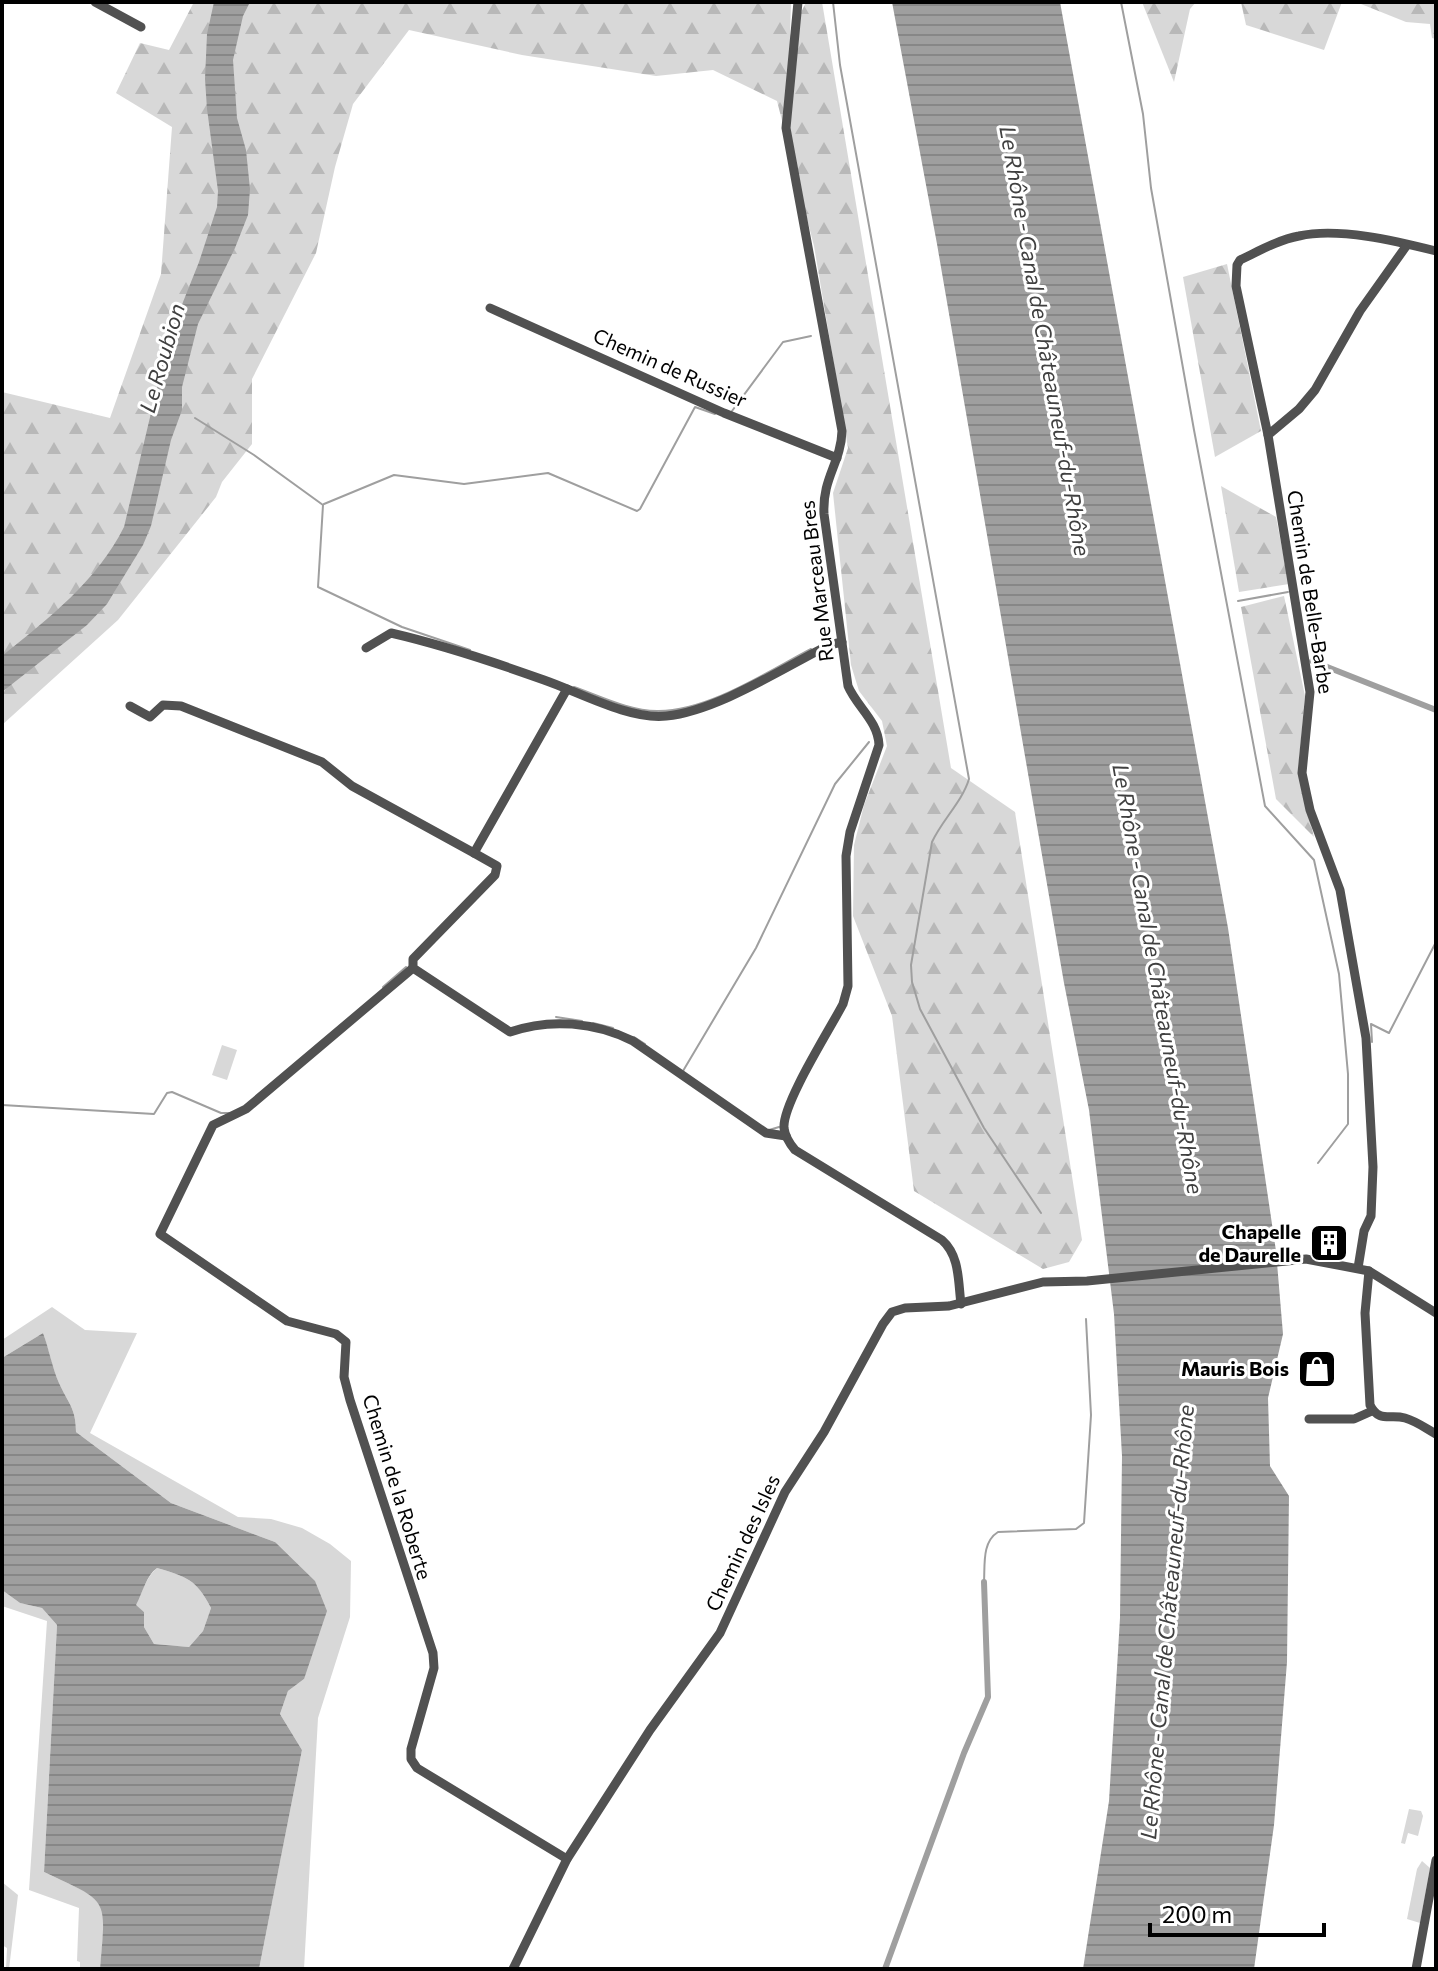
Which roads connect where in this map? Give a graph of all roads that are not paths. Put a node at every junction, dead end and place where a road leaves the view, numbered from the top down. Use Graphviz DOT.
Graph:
graph roads {
  1 [pos="95,2"];
  2 [pos="798,2"];
  3 [pos="141,27"];
  4 [pos="1407,245"];
  5 [pos="1436,251"];
  6 [pos="490,308"];
  7 [pos="1268,435"];
  8 [pos="837,458"];
  9 [pos="842,642"];
  10 [pos="366,648"];
  11 [pos="567,689"];
  12 [pos="130,706"];
  13 [pos="474,853"];
  14 [pos="412,965"];
  15 [pos="786,1136"];
  16 [pos="1364,1269"];
  17 [pos="961,1304"];
  18 [pos="1422,1304"];
  19 [pos="1436,1306"];
  20 [pos="1436,1313"];
  21 [pos="1372,1411"];
  22 [pos="1309,1419"];
  23 [pos="1436,1434"];
  24 [pos="567,1859"];
  25 [pos="1436,1860"];
  26 [pos="513,1969"];
  27 [pos="1416,1969"];
  1 -- 3 [label="street"];
  2 -- 8 [label="street, Rue Marceau Bres"];
  4 -- 5 [label="street"];
  4 -- 7 [label="street"];
  4 -- 7 [label="street, Chemin de Belle-Barbe"];
  6 -- 8 [label="street, Chemin de Russier"];
  7 -- 16 [label="street, Chemin de Belle-Barbe"];
  8 -- 9 [label="street, Rue Marceau Bres"];
  9 -- 11 [label="street"];
  9 -- 15 [label="street, Rue Marceau Bres"];
  10 -- 11 [label="street"];
  11 -- 13 [label="street"];
  12 -- 13 [label="street"];
  13 -- 14 [label="street"];
  14 -- 15 [label="street"];
  14 -- 24 [label="street, Chemin de la Roberte"];
  15 -- 17 [label="street"];
  16 -- 17 [label="street, Chemin des Isles"];
  16 -- 18 [label="street"];
  16 -- 21 [label="street, Chemin de Belle-Barbe"];
  17 -- 24 [label="street, Chemin des Isles"];
  18 -- 19 [label="street"];
  18 -- 20 [label="street"];
  21 -- 22 [label="street"];
  21 -- 23 [label="street"];
  24 -- 26 [label="street, Chemin des Isles"];
  25 -- 27 [label="street"];
}
